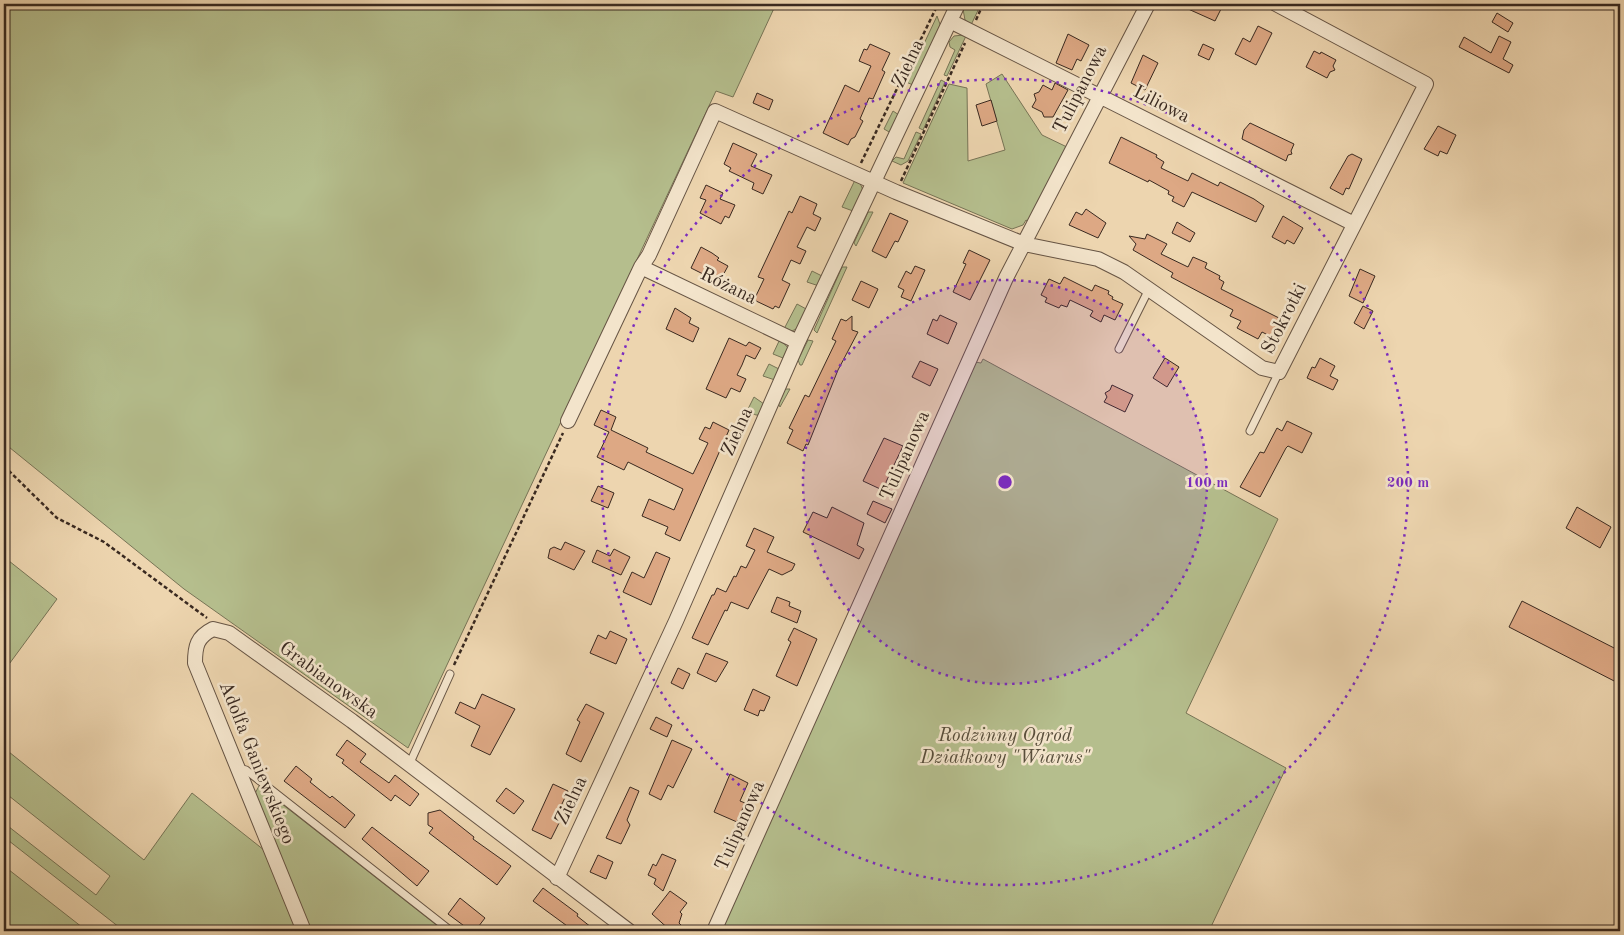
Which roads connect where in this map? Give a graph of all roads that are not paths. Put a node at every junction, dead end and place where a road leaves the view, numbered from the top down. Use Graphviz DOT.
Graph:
graph roads {
  1 [pos="958,4"];
  2 [pos="1148,4"];
  3 [pos="1276,4"];
  4 [pos="950,21"];
  5 [pos="1099,94"];
  6 [pos="874,182"];
  7 [pos="1354,224"];
  8 [pos="1024,244"];
  9 [pos="641,267"];
  10 [pos="1149,289"];
  11 [pos="798,342"];
  12 [pos="1119,349"];
  13 [pos="1279,372"];
  14 [pos="568,421"];
  15 [pos="1250,431"];
  16 [pos="229,634"];
  17 [pos="450,674"];
  18 [pos="409,765"];
  19 [pos="238,768"];
  20 [pos="557,878"];
  21 [pos="304,931"];
  22 [pos="452,931"];
  23 [pos="629,931"];
  24 [pos="714,931"];
  1 -- 4 [label="street, Zielna"];
  2 -- 5 [label="street, Tulipanowa"];
  3 -- 7 [label="street, Stokrotki"];
  4 -- 5 [label="street, Liliowa"];
  4 -- 6 [label="street, Zielna"];
  5 -- 7 [label="street, Liliowa"];
  5 -- 8 [label="street, Tulipanowa"];
  6 -- 8 [label="street, Stokrotki"];
  6 -- 9 [label="street, Stokrotki"];
  6 -- 11 [label="street, Zielna"];
  7 -- 13 [label="street, Stokrotki"];
  8 -- 10 [label="street, Stokrotki"];
  8 -- 24 [label="street, Tulipanowa"];
  9 -- 11 [label="street, Różana"];
  9 -- 14 [label="street"];
  10 -- 12 [label="lane"];
  10 -- 13 [label="street, Stokrotki"];
  11 -- 20 [label="street, Zielna"];
  13 -- 15 [label="lane"];
  16 -- 18 [label="street, Grabianowska"];
  16 -- 19 [label="street, Adolfa Ganiewskiego"];
  17 -- 18 [label="lane"];
  18 -- 20 [label="street, Grabianowska"];
  19 -- 21 [label="street, Adolfa Ganiewskiego"];
  19 -- 22 [label="lane"];
  20 -- 23 [label="street, Grabianowska"];
}
